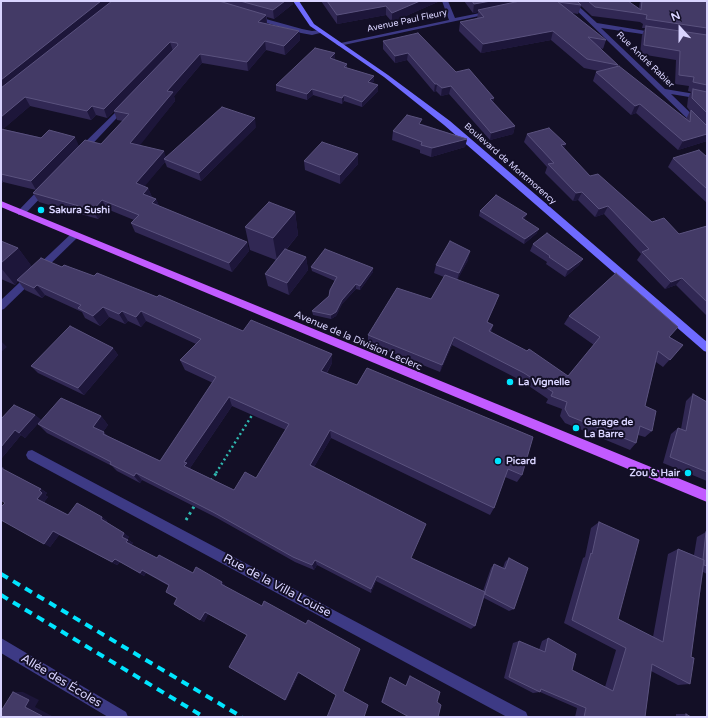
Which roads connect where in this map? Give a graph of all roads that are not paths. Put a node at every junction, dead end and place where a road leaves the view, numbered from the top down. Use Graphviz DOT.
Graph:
graph roads {
  1 [pos="296,1"];
  2 [pos="445,1"];
  3 [pos="570,1"];
  4 [pos="498,12"];
  5 [pos="250,16"];
  6 [pos="453,21"];
  7 [pos="596,25"];
  8 [pos="321,32"];
  9 [pos="660,34"];
  10 [pos="339,44"];
  11 [pos="663,91"];
  12 [pos="707,98"];
  13 [pos="132,99"];
  14 [pos="707,133"];
  15 [pos="76,156"];
  16 [pos="48,184"];
  17 [pos="1,204"];
  18 [pos="21,213"];
  19 [pos="75,235"];
  20 [pos="1,306"];
  21 [pos="707,348"];
  22 [pos="32,455"];
  23 [pos="707,496"];
  24 [pos="1,645"];
  25 [pos="121,717"];
  26 [pos="521,717"];
  1 -- 8 [label="street, Boulevard de Montmorency"];
  2 -- 6 [label="street"];
  3 -- 7 [label="street, Rue André Rabier"];
  4 -- 6 [label="street, Avenue Paul Fleury"];
  5 -- 8 [label="street"];
  6 -- 10 [label="street, Avenue Paul Fleury"];
  7 -- 9 [label="street"];
  7 -- 11 [label="street, Rue André Rabier"];
  8 -- 10 [label="street, Boulevard de Montmorency"];
  10 -- 21 [label="street, Boulevard de Montmorency"];
  11 -- 12 [label="street"];
  11 -- 14 [label="street, Rue André Rabier"];
  13 -- 15 [label="street"];
  16 -- 18 [label="street"];
  17 -- 18 [label="main road, Avenue de la Division Leclerc"];
  18 -- 19 [label="main road, Avenue de la Division Leclerc"];
  19 -- 20 [label="street"];
  19 -- 23 [label="main road, Avenue de la Division Leclerc"];
  22 -- 26 [label="street, Rue de la Villa Louise"];
  24 -- 25 [label="street, Allée des Écoles"];
}
